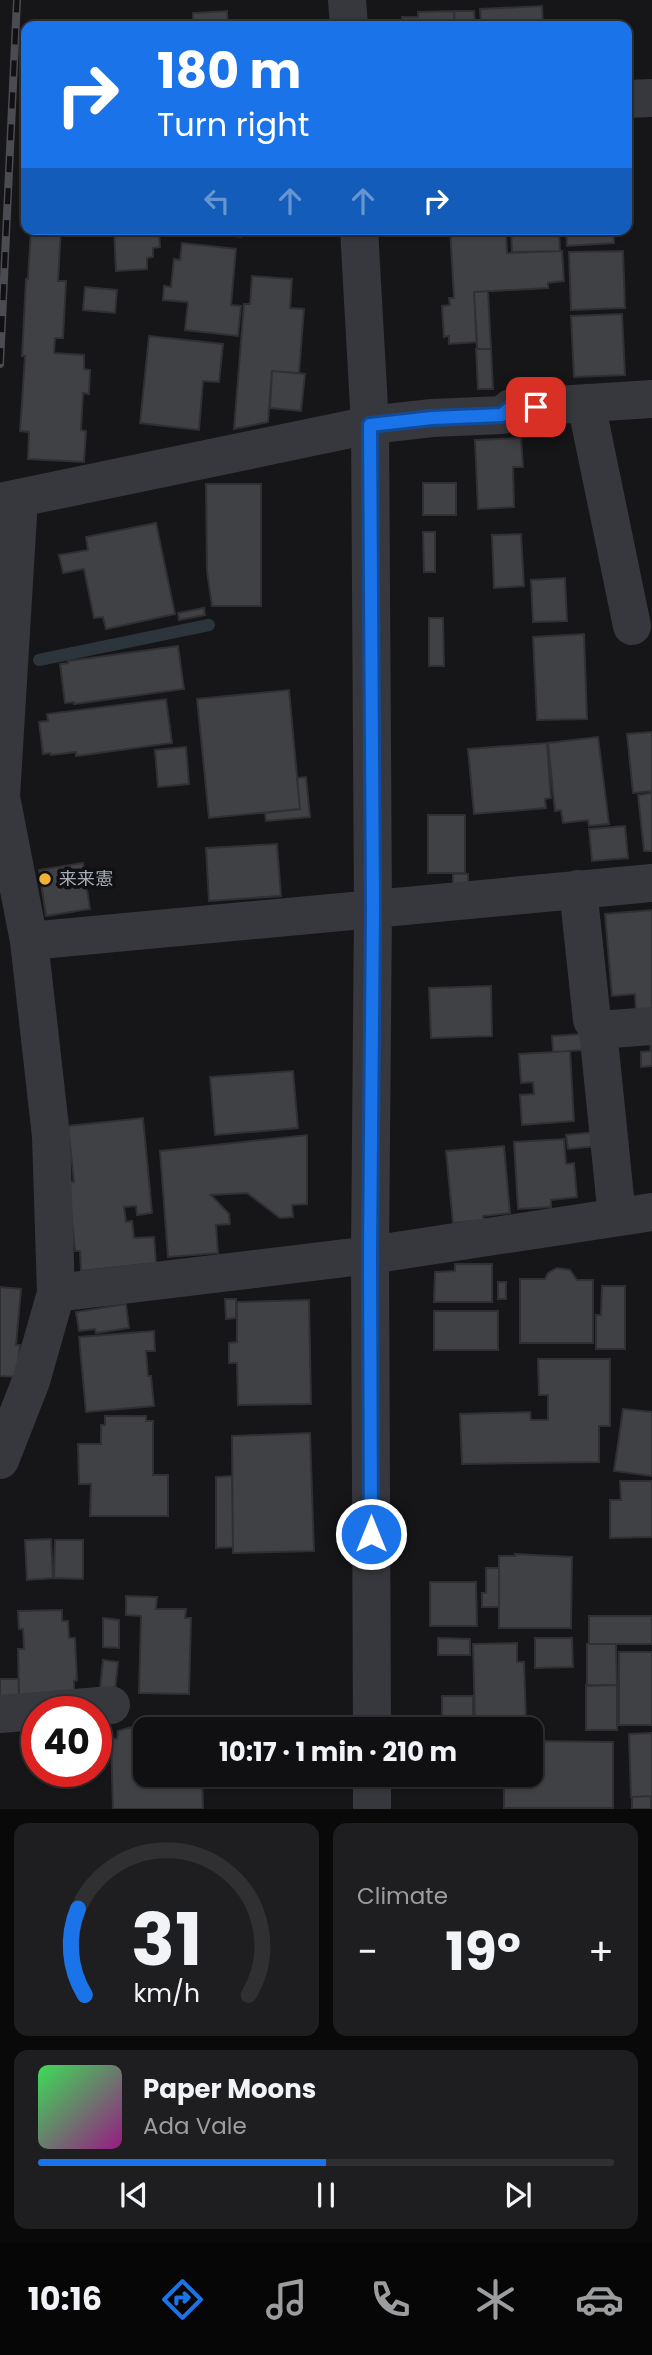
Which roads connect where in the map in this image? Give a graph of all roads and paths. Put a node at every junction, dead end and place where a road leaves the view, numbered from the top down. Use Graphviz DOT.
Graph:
graph roads {
  1 [pos="348,0"];
  2 [pos="349,21"];
  3 [pos="652,98"];
  4 [pos="632,99"];
  5 [pos="359,235"];
  6 [pos="652,399"];
  7 [pos="586,403"];
  8 [pos="370,425"];
  9 [pos="9,500"];
  10 [pos="632,626"];
  11 [pos="652,883"];
  12 [pos="578,889"];
  13 [pos="373,909"];
  14 [pos="29,941"];
  15 [pos="652,1026"];
  16 [pos="598,1030"];
  17 [pos="635,1214"];
  18 [pos="370,1255"];
  19 [pos="56,1293"];
  20 [pos="0,1460"];
  21 [pos="21,1712"];
  22 [pos="0,1714"];
  23 [pos="372,1717"];
  24 [pos="372,1787"];
  25 [pos="372,1809"];
  1 -- 2 [label="street"];
  3 -- 4 [label="street"];
  5 -- 8 [label="street"];
  6 -- 7 [label="street"];
  7 -- 8 [label="street"];
  7 -- 10 [label="street"];
  8 -- 9 [label="street"];
  8 -- 13 [label="street"];
  9 -- 14 [label="street"];
  11 -- 12 [label="street"];
  12 -- 13 [label="street"];
  12 -- 16 [label="street"];
  13 -- 14 [label="street"];
  13 -- 18 [label="street"];
  14 -- 19 [label="street"];
  15 -- 16 [label="street"];
  16 -- 17 [label="street"];
  17 -- 18 [label="street"];
  18 -- 19 [label="street"];
  18 -- 23 [label="street"];
  19 -- 20 [label="street"];
  21 -- 22 [label="street"];
  24 -- 25 [label="street"];
}
